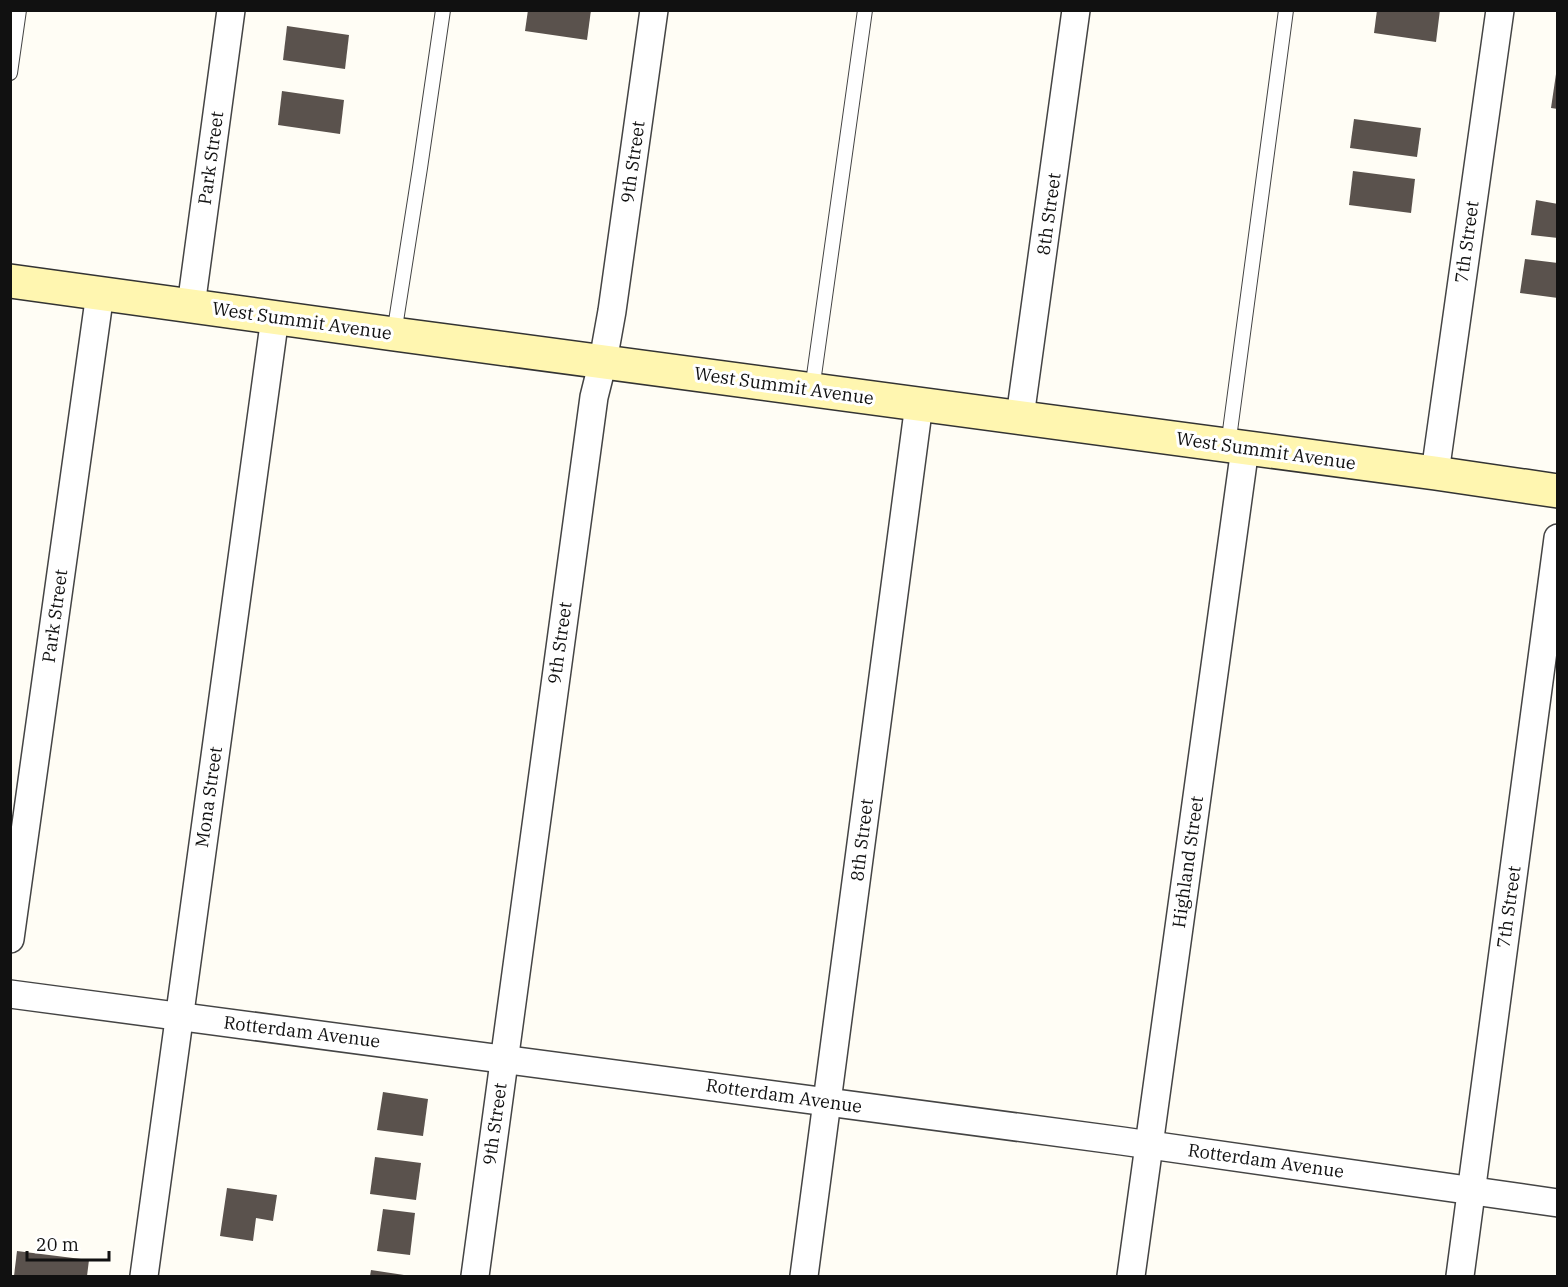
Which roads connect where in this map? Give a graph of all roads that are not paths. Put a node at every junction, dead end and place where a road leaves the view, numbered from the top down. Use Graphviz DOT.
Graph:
graph roads {
  1 [pos="19,10"];
  2 [pos="231,10"];
  3 [pos="443,10"];
  4 [pos="654,10"];
  5 [pos="865,10"];
  6 [pos="1076,10"];
  7 [pos="1286,10"];
  8 [pos="1500,10"];
  9 [pos="10,73"];
  10 [pos="10,281"];
  11 [pos="100,293"];
  12 [pos="191,306"];
  13 [pos="275,317"];
  14 [pos="394,334"];
  15 [pos="603,361"];
  16 [pos="812,390"];
  17 [pos="919,404"];
  18 [pos="1020,417"];
  19 [pos="1236,447"];
  20 [pos="1435,473"];
  21 [pos="1557,491"];
  22 [pos="1557,538"];
  23 [pos="10,939"];
  24 [pos="10,994"];
  25 [pos="179,1016"];
  26 [pos="504,1059"];
  27 [pos="828,1102"];
  28 [pos="1149,1145"];
  29 [pos="1471,1190"];
  30 [pos="1557,1203"];
  31 [pos="144,1276"];
  32 [pos="475,1276"];
  33 [pos="804,1276"];
  34 [pos="1131,1276"];
  35 [pos="1460,1276"];
  1 -- 9 [label="lane"];
  2 -- 12 [label="street, Park Street"];
  3 -- 14 [label="lane"];
  4 -- 15 [label="street, 9th Street"];
  5 -- 16 [label="lane"];
  6 -- 18 [label="street, 8th Street"];
  7 -- 19 [label="lane"];
  8 -- 20 [label="street, 7th Street"];
  10 -- 11 [label="street, West Summit Avenue"];
  11 -- 12 [label="street, West Summit Avenue"];
  11 -- 23 [label="street, Park Street"];
  12 -- 13 [label="street, West Summit Avenue"];
  13 -- 14 [label="street, West Summit Avenue"];
  13 -- 25 [label="street, Mona Street"];
  14 -- 15 [label="street, West Summit Avenue"];
  15 -- 16 [label="street, West Summit Avenue"];
  15 -- 26 [label="street, 9th Street"];
  16 -- 17 [label="street, West Summit Avenue"];
  17 -- 18 [label="street, West Summit Avenue"];
  17 -- 27 [label="street, 8th Street"];
  18 -- 19 [label="street, West Summit Avenue"];
  19 -- 20 [label="street, West Summit Avenue"];
  19 -- 28 [label="street, Highland Street"];
  20 -- 21 [label="street, West Summit Avenue"];
  22 -- 29 [label="street, 7th Street"];
  24 -- 25 [label="street, Rotterdam Avenue"];
  25 -- 26 [label="street, Rotterdam Avenue"];
  25 -- 31 [label="street, Mona Street"];
  26 -- 27 [label="street, Rotterdam Avenue"];
  26 -- 32 [label="street, 9th Street"];
  27 -- 28 [label="street, Rotterdam Avenue"];
  27 -- 33 [label="street, 8th Street"];
  28 -- 29 [label="street, Rotterdam Avenue"];
  28 -- 34 [label="street, Highland Street"];
  29 -- 30 [label="street, Rotterdam Avenue"];
  29 -- 35 [label="street, 7th Street"];
}
